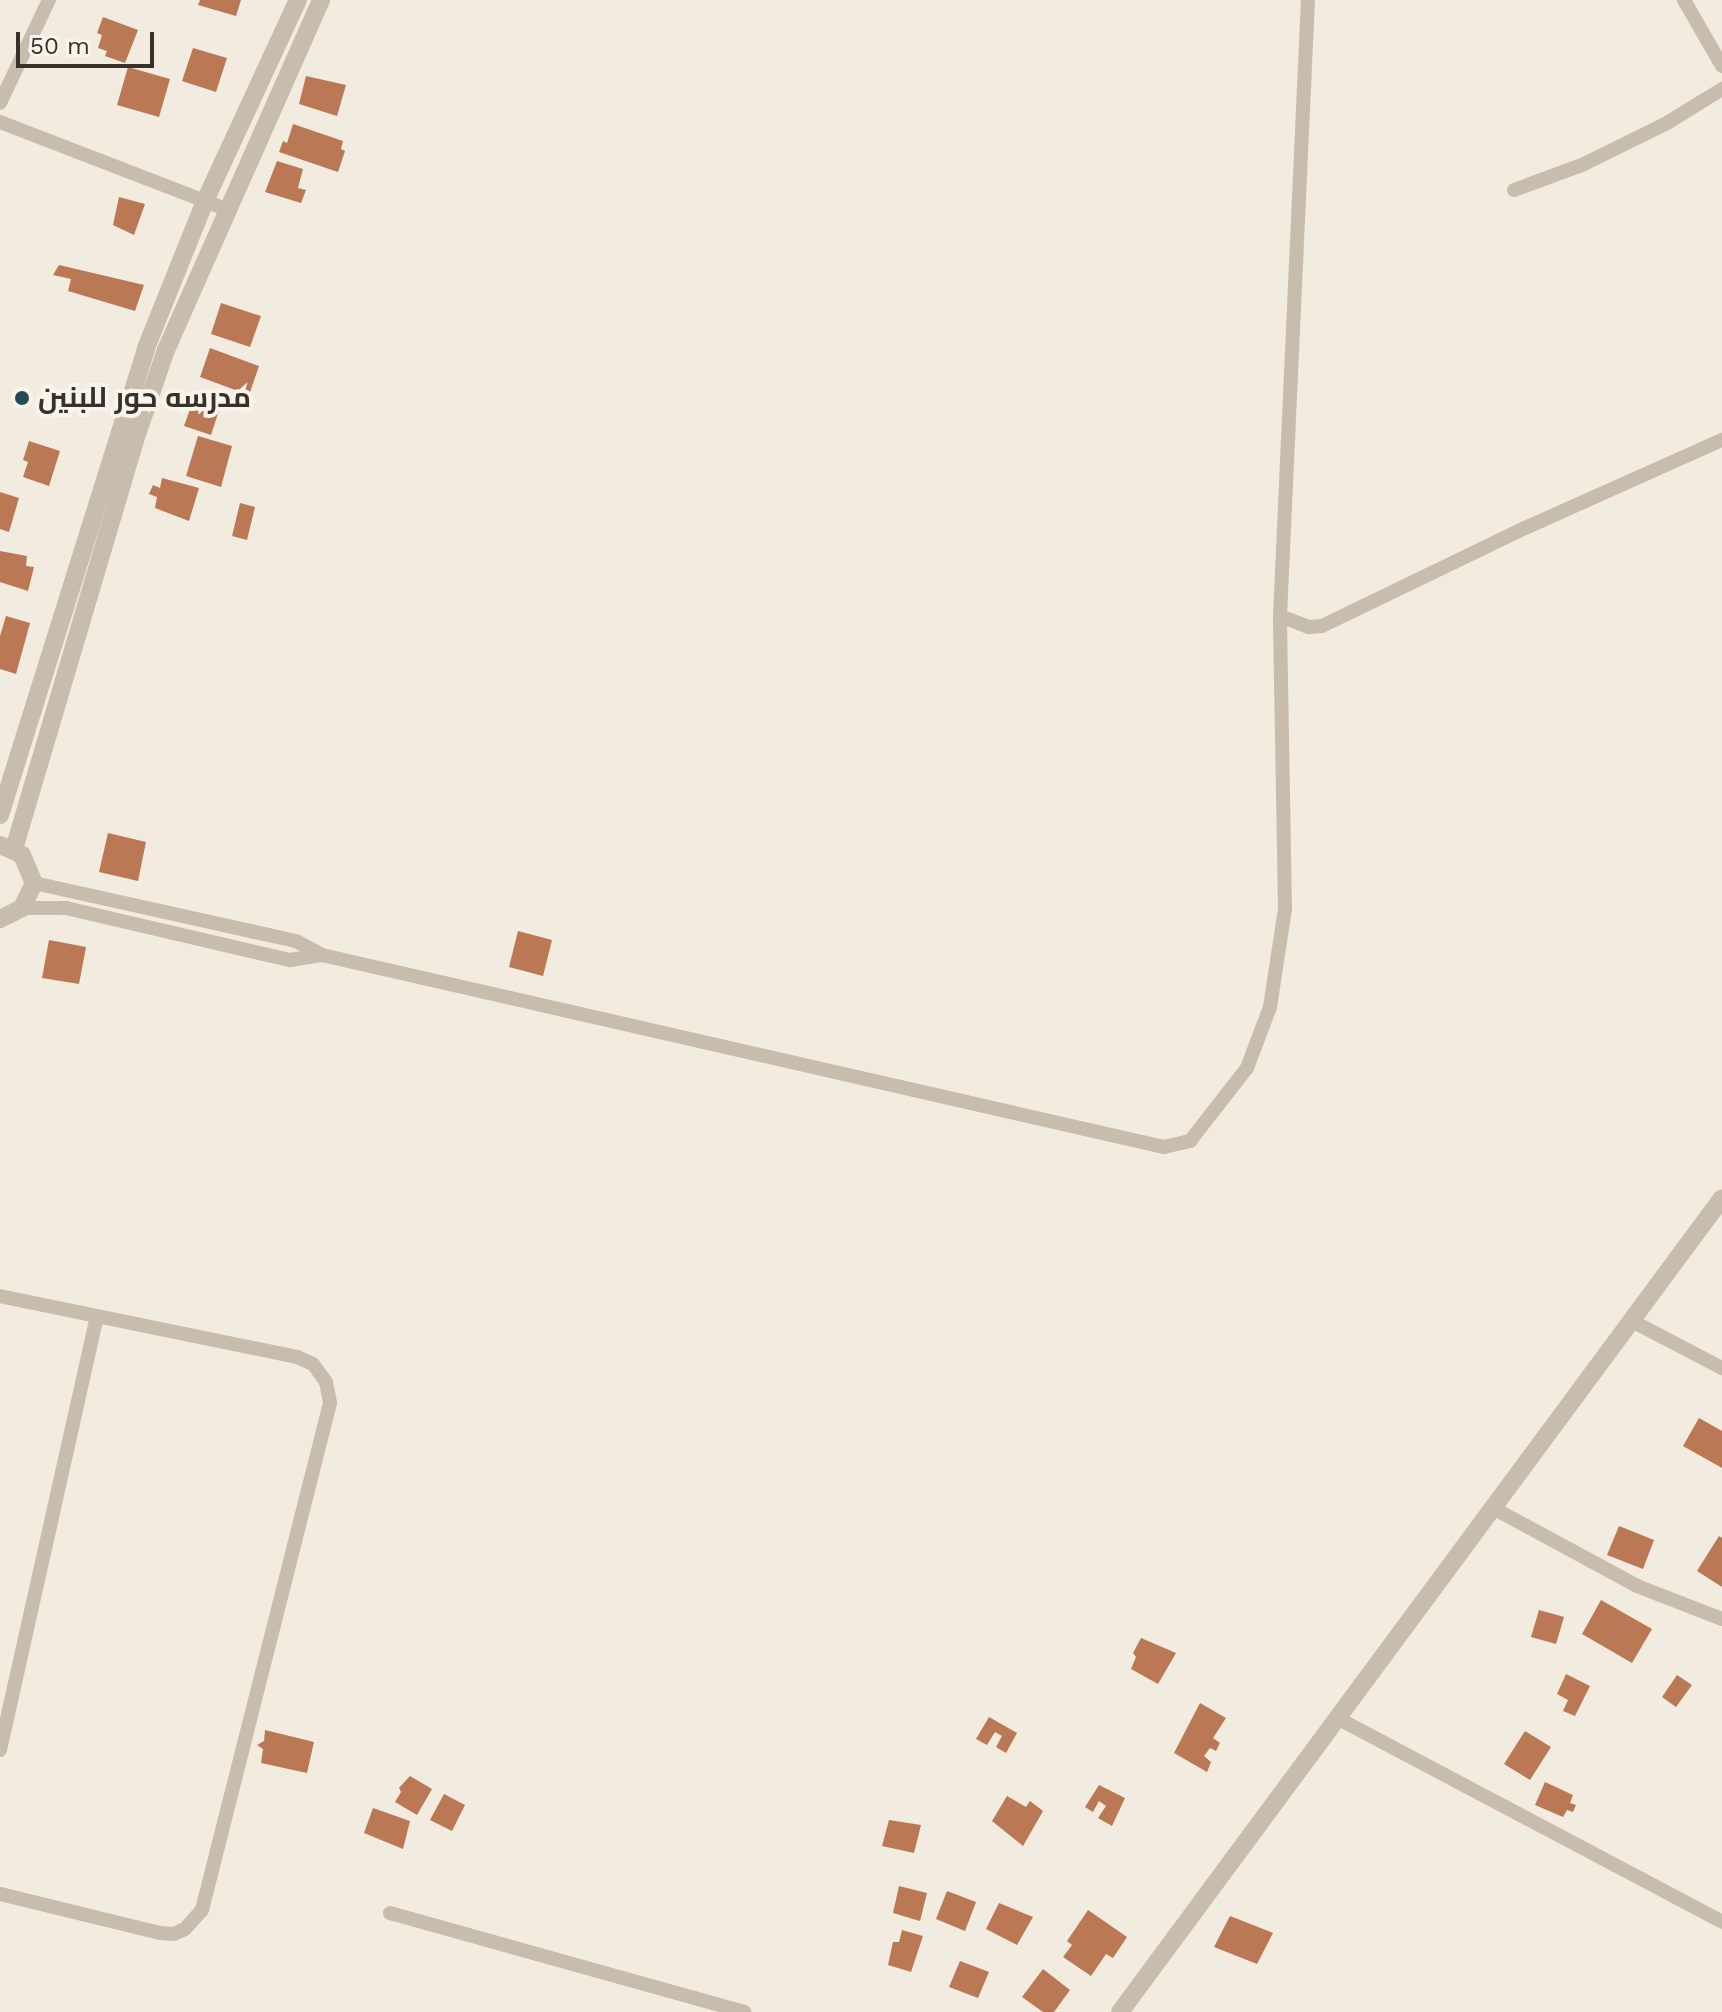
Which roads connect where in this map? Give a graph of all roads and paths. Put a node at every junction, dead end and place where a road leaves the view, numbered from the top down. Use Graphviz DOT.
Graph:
graph roads {
  1 [pos="49,0"];
  2 [pos="298,0"];
  3 [pos="321,0"];
  4 [pos="1308,0"];
  5 [pos="1684,0"];
  6 [pos="1722,66"];
  7 [pos="1722,89"];
  8 [pos="0,103"];
  9 [pos="0,122"];
  10 [pos="1514,190"];
  11 [pos="205,201"];
  12 [pos="228,210"];
  13 [pos="1722,440"];
  14 [pos="1280,616"];
  15 [pos="0,815"];
  16 [pos="7,847"];
  17 [pos="34,883"];
  18 [pos="22,908"];
  19 [pos="1,922"];
  20 [pos="322,955"];
  21 [pos="1722,1198"];
  22 [pos="0,1296"];
  23 [pos="97,1317"];
  24 [pos="1632,1321"];
  25 [pos="1722,1368"];
  26 [pos="1493,1508"];
  27 [pos="1722,1619"];
  28 [pos="1339,1719"];
  29 [pos="0,1750"];
  30 [pos="0,1894"];
  31 [pos="390,1913"];
  32 [pos="1722,1922"];
  33 [pos="744,2012"];
  34 [pos="1120,2012"];
  1 -- 8 [label="street"];
  2 -- 11 [label="street"];
  3 -- 12 [label="street"];
  4 -- 14 [label="street"];
  5 -- 6 [label="street"];
  7 -- 10 [label="street"];
  9 -- 11 [label="street"];
  11 -- 12 [label="street"];
  11 -- 15 [label="street"];
  12 -- 16 [label="street"];
  13 -- 14 [label="street"];
  14 -- 20 [label="street"];
  16 -- 17 [label="street"];
  17 -- 18 [label="street"];
  17 -- 20 [label="street"];
  18 -- 19 [label="street"];
  18 -- 20 [label="street"];
  21 -- 24 [label="street"];
  22 -- 23 [label="street"];
  23 -- 29 [label="street"];
  23 -- 30 [label="street"];
  24 -- 25 [label="street"];
  24 -- 26 [label="street"];
  26 -- 27 [label="street"];
  26 -- 28 [label="street"];
  28 -- 32 [label="street"];
  28 -- 34 [label="street"];
  31 -- 33 [label="street"];
}
